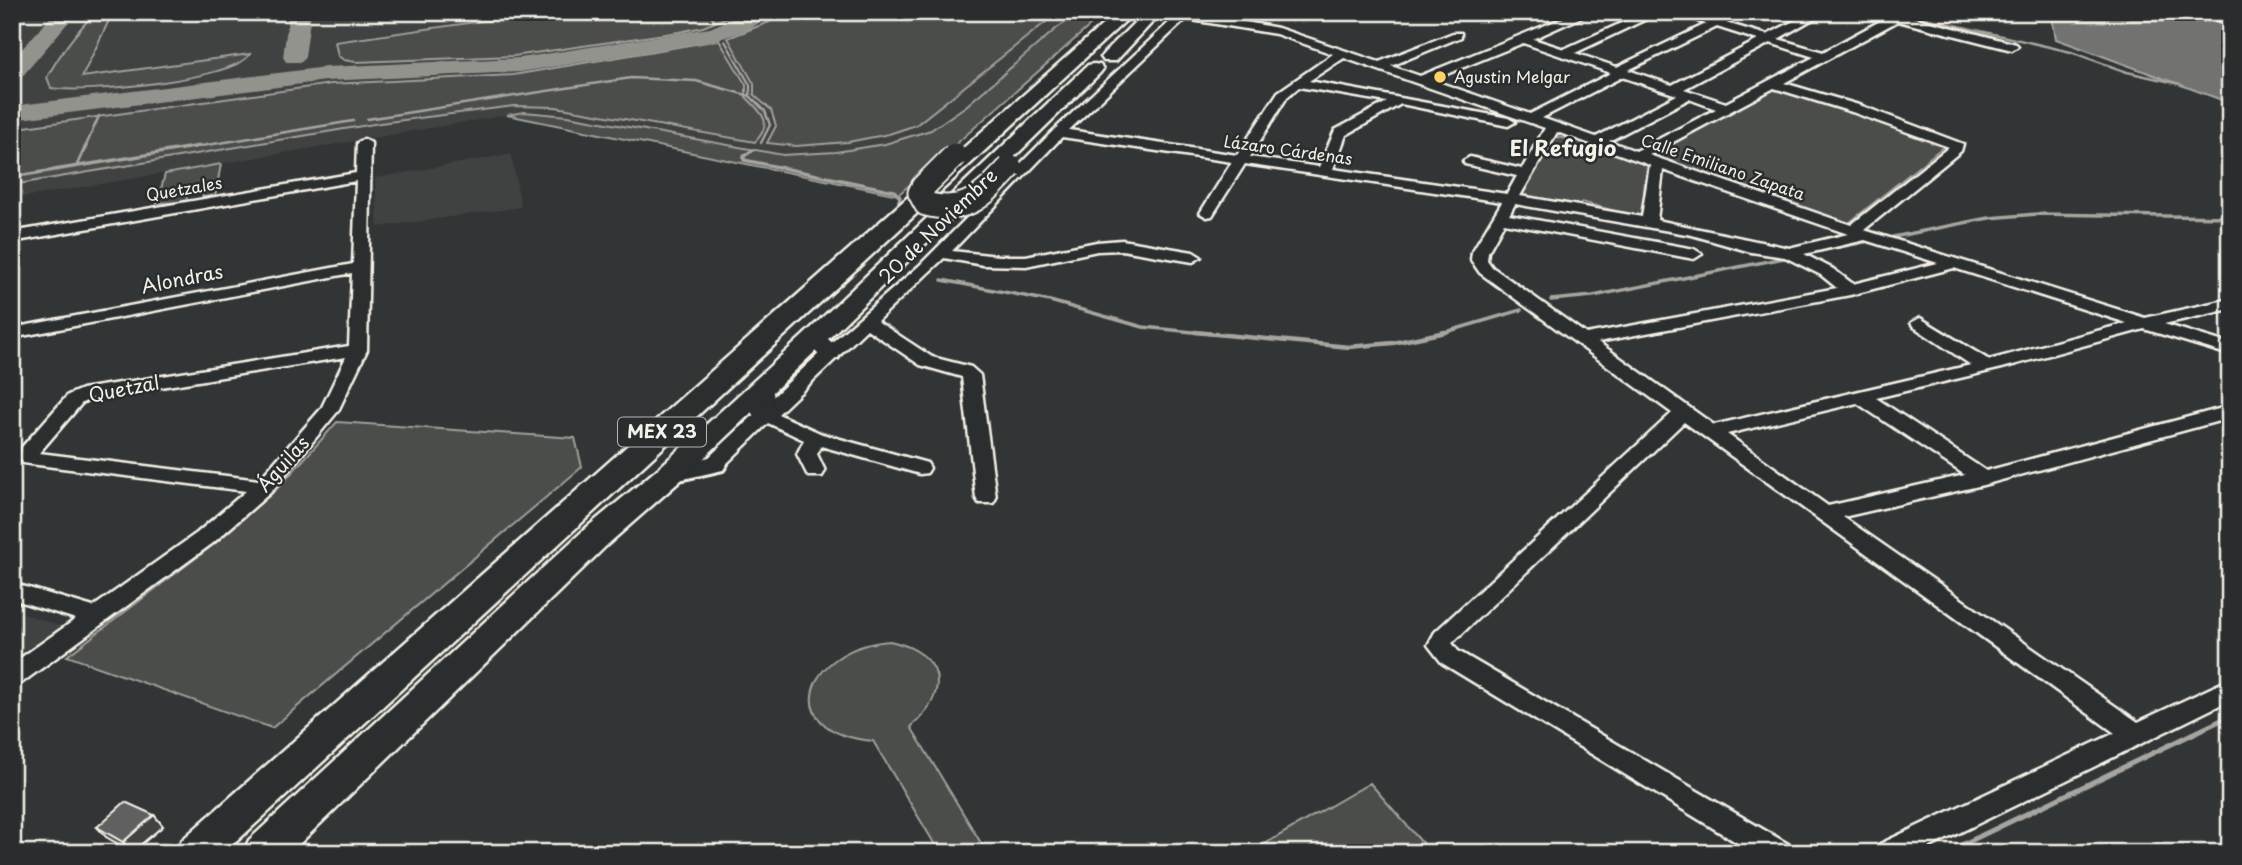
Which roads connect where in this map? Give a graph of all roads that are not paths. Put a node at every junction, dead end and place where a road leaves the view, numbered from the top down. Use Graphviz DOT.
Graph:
graph roads {
  1 [pos="1116,12"];
  2 [pos="1128,12"];
  3 [pos="1154,12"];
  4 [pos="1163,12"];
  5 [pos="1588,12"];
  6 [pos="1656,12"];
  7 [pos="1676,12"];
  8 [pos="1740,12"];
  9 [pos="1820,12"];
  10 [pos="2208,12"];
  11 [pos="1186,14"];
  12 [pos="1902,15"];
  13 [pos="2230,19"];
  14 [pos="1716,23"];
  15 [pos="1457,35"];
  16 [pos="1523,38"];
  17 [pos="1766,39"];
  18 [pos="1154,42"];
  19 [pos="2012,46"];
  20 [pos="1564,53"];
  21 [pos="1342,54"];
  22 [pos="1824,57"];
  23 [pos="1102,63"];
  24 [pos="1378,66"];
  25 [pos="1619,71"];
  26 [pos="1416,80"];
  27 [pos="1299,83"];
  28 [pos="1772,83"];
  29 [pos="1500,90"];
  30 [pos="1672,90"];
  31 [pos="1688,95"];
  32 [pos="1377,96"];
  33 [pos="1399,100"];
  34 [pos="1478,101"];
  35 [pos="1727,108"];
  36 [pos="1530,119"];
  37 [pos="1552,129"];
  38 [pos="1059,133"];
  39 [pos="1597,142"];
  40 [pos="364,143"];
  41 [pos="1637,156"];
  42 [pos="1239,160"];
  43 [pos="1470,161"];
  44 [pos="1657,163"];
  45 [pos="1324,173"];
  46 [pos="1526,174"];
  47 [pos="362,176"];
  48 [pos="1511,199"];
  49 [pos="990,203"];
  50 [pos="1207,213"];
  51 [pos="1609,215"];
  52 [pos="1500,218"];
  53 [pos="1649,222"];
  54 [pos="1860,233"];
  55 [pos="1601,236"];
  56 [pos="12,237"];
  57 [pos="941,253"];
  58 [pos="1789,253"];
  59 [pos="1694,254"];
  60 [pos="1193,257"];
  61 [pos="1956,262"];
  62 [pos="360,267"];
  63 [pos="886,267"];
  64 [pos="1850,290"];
  65 [pos="2230,304"];
  66 [pos="866,321"];
  67 [pos="2149,322"];
  68 [pos="1920,323"];
  69 [pos="12,333"];
  70 [pos="1580,340"];
  71 [pos="822,346"];
  72 [pos="358,350"];
  73 [pos="2230,350"];
  74 [pos="1986,366"];
  75 [pos="1858,396"];
  76 [pos="763,402"];
  77 [pos="1683,412"];
  78 [pos="2230,412"];
  79 [pos="1710,432"];
  80 [pos="815,438"];
  81 [pos="714,464"];
  82 [pos="920,468"];
  83 [pos="815,471"];
  84 [pos="670,474"];
  85 [pos="1983,478"];
  86 [pos="264,487"];
  87 [pos="986,498"];
  88 [pos="1824,514"];
  89 [pos="12,591"];
  90 [pos="97,617"];
  91 [pos="12,677"];
  92 [pos="2230,689"];
  93 [pos="2135,733"];
  94 [pos="196,853"];
  95 [pos="262,853"];
  96 [pos="1778,853"];
  97 [pos="1890,853"];
  1 -- 23 [label="highway, bridge"];
  2 -- 94 [label="highway, MEX 23"];
  3 -- 23 [label="highway, MEX 23"];
  4 -- 11 [label="street, Calle Emiliano Zapata"];
  5 -- 16 [label="street"];
  6 -- 20 [label="street"];
  7 -- 14 [label="street"];
  8 -- 14 [label="street"];
  9 -- 17 [label="street"];
  10 -- 13 [label="highway"];
  11 -- 18 [label="street, 20 de Noviembre"];
  11 -- 21 [label="street, Calle Emiliano Zapata"];
  12 -- 19 [label="street"];
  12 -- 22 [label="street"];
  14 -- 17 [label="street"];
  14 -- 25 [label="street"];
  15 -- 24 [label="street"];
  16 -- 20 [label="street"];
  16 -- 26 [label="street"];
  17 -- 22 [label="street"];
  17 -- 30 [label="street"];
  18 -- 23 [label="highway"];
  18 -- 38 [label="street, 20 de Noviembre"];
  20 -- 25 [label="street"];
  21 -- 24 [label="street, Calle Emiliano Zapata"];
  21 -- 27 [label="street"];
  22 -- 28 [label="street"];
  23 -- 63 [label="highway, MEX 23"];
  24 -- 26 [label="street, Calle Emiliano Zapata"];
  25 -- 30 [label="street"];
  25 -- 36 [label="street"];
  26 -- 32 [label="street"];
  26 -- 34 [label="street, Calle Emiliano Zapata"];
  27 -- 32 [label="street"];
  27 -- 42 [label="street"];
  28 -- 35 [label="street"];
  28 -- 54 [label="street"];
  29 -- 34 [label="street"];
  30 -- 31 [label="street"];
  31 -- 35 [label="street"];
  31 -- 39 [label="street"];
  32 -- 33 [label="street"];
  33 -- 37 [label="street"];
  33 -- 45 [label="street"];
  34 -- 36 [label="street, Calle Emiliano Zapata"];
  35 -- 41 [label="street"];
  36 -- 37 [label="street, Calle Emiliano Zapata"];
  37 -- 39 [label="street, Calle Emiliano Zapata"];
  37 -- 46 [label="street"];
  38 -- 42 [label="street, Lázaro Cárdenas"];
  38 -- 49 [label="street, 20 de Noviembre"];
  39 -- 41 [label="street, Calle Emiliano Zapata"];
  40 -- 47 [label="street, Águilas"];
  41 -- 44 [label="street, Calle Emiliano Zapata"];
  42 -- 45 [label="street, Lázaro Cárdenas"];
  42 -- 50 [label="street"];
  43 -- 46 [label="street"];
  44 -- 53 [label="street"];
  44 -- 54 [label="street, Calle Emiliano Zapata"];
  45 -- 48 [label="street, Lázaro Cárdenas"];
  46 -- 48 [label="street"];
  47 -- 56 [label="street, Quetzales"];
  47 -- 62 [label="street, Águilas"];
  48 -- 51 [label="street, Lázaro Cárdenas"];
  48 -- 52 [label="street"];
  49 -- 57 [label="street, 20 de Noviembre"];
  49 -- 63 [label="highway"];
  51 -- 53 [label="street, Lázaro Cárdenas"];
  51 -- 55 [label="street"];
  52 -- 55 [label="street"];
  52 -- 70 [label="street"];
  53 -- 58 [label="street, Lázaro Cárdenas"];
  54 -- 58 [label="street"];
  54 -- 61 [label="street, Calle Emiliano Zapata"];
  55 -- 59 [label="street"];
  57 -- 60 [label="street"];
  57 -- 66 [label="street, 20 de Noviembre"];
  58 -- 64 [label="street"];
  61 -- 64 [label="street"];
  61 -- 67 [label="street, Calle Emiliano Zapata"];
  62 -- 69 [label="street, Alondras"];
  62 -- 72 [label="street, Águilas"];
  63 -- 71 [label="highway, MEX 23"];
  64 -- 70 [label="street"];
  65 -- 67 [label="street"];
  66 -- 71 [label="street, 20 de Noviembre"];
  66 -- 87 [label="street"];
  67 -- 73 [label="street, Calle Emiliano Zapata"];
  67 -- 74 [label="street"];
  68 -- 74 [label="street"];
  70 -- 77 [label="street"];
  71 -- 76 [label="highway, MEX 23"];
  72 -- 86 [label="street, Águilas"];
  72 -- 86 [label="street, Quetzal"];
  74 -- 75 [label="street"];
  75 -- 79 [label="street"];
  75 -- 85 [label="street"];
  76 -- 80 [label="street"];
  76 -- 81 [label="street"];
  76 -- 84 [label="highway, MEX 23"];
  77 -- 79 [label="street"];
  77 -- 96 [label="street"];
  78 -- 85 [label="street"];
  79 -- 88 [label="street"];
  80 -- 82 [label="street"];
  80 -- 83 [label="street"];
  81 -- 84 [label="main road"];
  84 -- 95 [label="highway, MEX 23"];
  85 -- 88 [label="street"];
  86 -- 90 [label="street, Águilas"];
  88 -- 93 [label="street"];
  89 -- 90 [label="street"];
  90 -- 91 [label="street, Águilas"];
  92 -- 93 [label="street"];
  93 -- 97 [label="street"];
}
